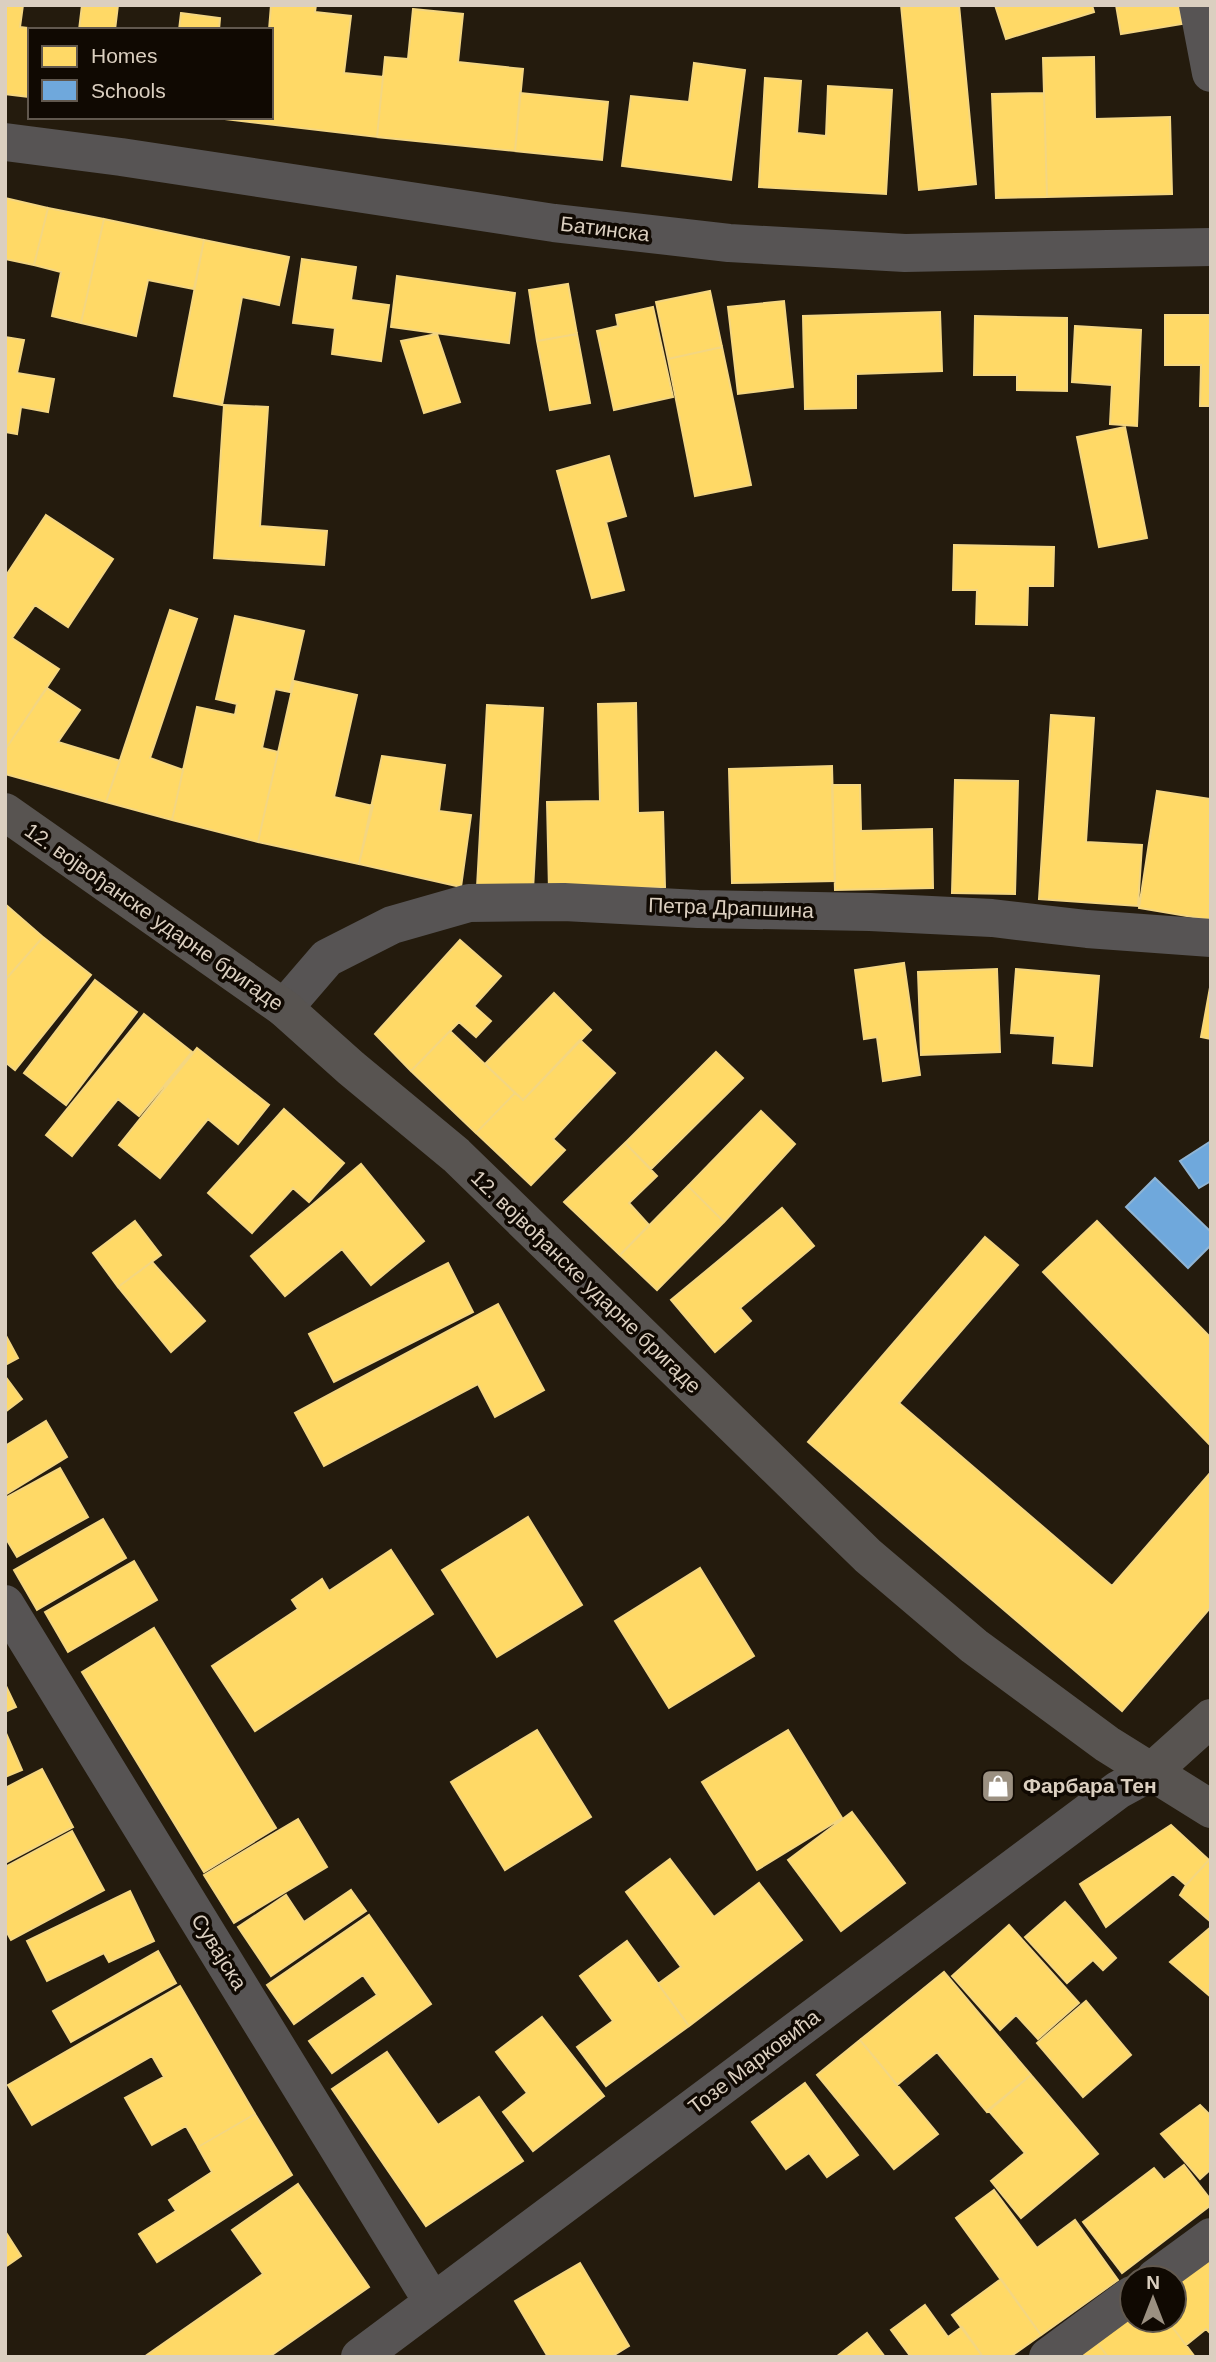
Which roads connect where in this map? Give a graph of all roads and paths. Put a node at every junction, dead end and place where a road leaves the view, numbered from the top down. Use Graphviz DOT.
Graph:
graph roads {
  1 [pos="1198,5"];
  2 [pos="1211,73"];
  3 [pos="5,142"];
  4 [pos="1211,247"];
  5 [pos="5,812"];
  6 [pos="1211,938"];
  7 [pos="284,1008"];
  8 [pos="5,1604"];
  9 [pos="1211,1718"];
  10 [pos="1151,1772"];
  11 [pos="1211,1809"];
  12 [pos="1211,2237"];
  13 [pos="1174,2264"];
  14 [pos="432,2301"];
  15 [pos="1118,2305"];
  16 [pos="360,2357"];
  17 [pos="1048,2357"];
  1 -- 2 [label="street"];
  3 -- 4 [label="street, Батинска"];
  5 -- 7 [label="main road, 12. војвођанске ударне бригаде"];
  6 -- 7 [label="street, Петра Драпшина"];
  7 -- 10 [label="main road, 12. војвођанске ударне бригаде"];
  8 -- 14 [label="street, Сувајска"];
  9 -- 10 [label="main road"];
  10 -- 11 [label="main road, 12. војвођанске ударне бригаде"];
  10 -- 14 [label="street, Тозе Марковића"];
  12 -- 13 [label="street"];
  14 -- 16 [label="street, Тозе Марковића"];
  15 -- 17 [label="street"];
}
